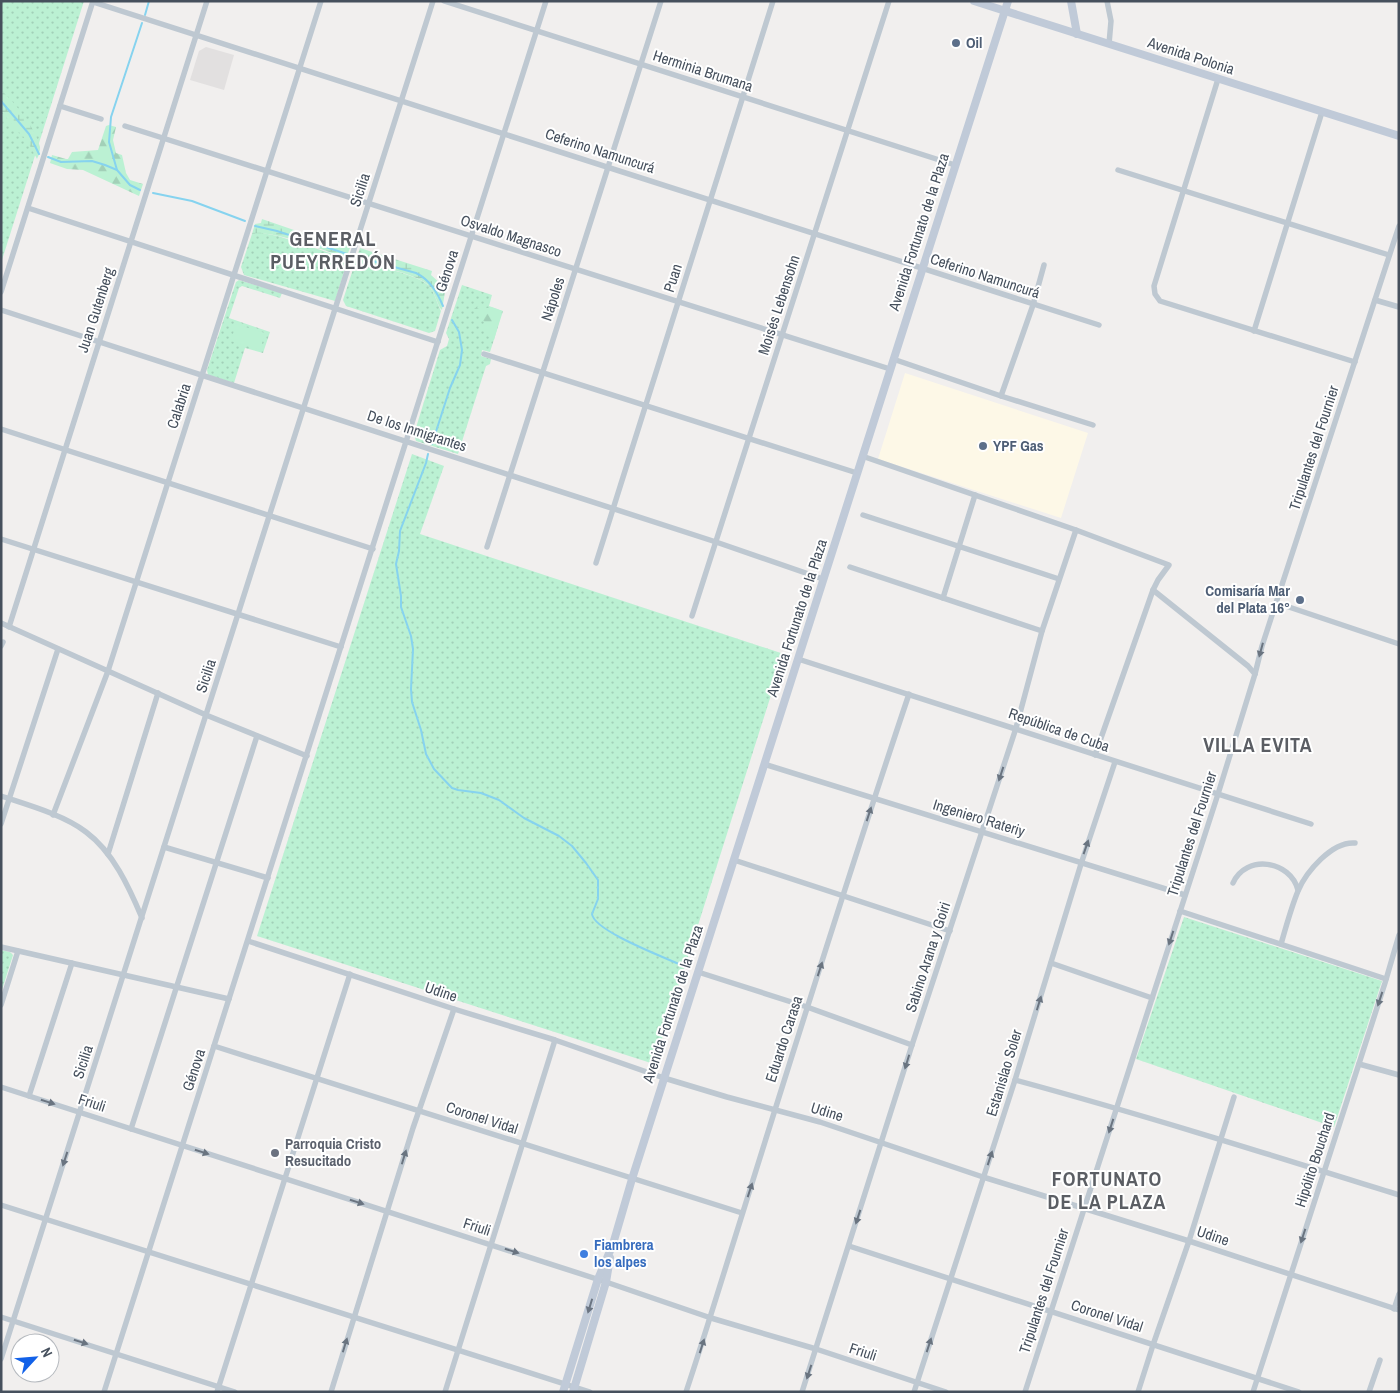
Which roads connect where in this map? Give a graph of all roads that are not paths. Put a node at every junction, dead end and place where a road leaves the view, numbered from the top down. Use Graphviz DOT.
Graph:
graph roads {
  1 [pos="207,1"];
  2 [pos="321,1"];
  3 [pos="433,1"];
  4 [pos="444,1"];
  5 [pos="546,1"];
  6 [pos="661,1"];
  7 [pos="773,1"];
  8 [pos="889,1"];
  9 [pos="974,1"];
  10 [pos="1008,1"];
  11 [pos="1071,1"];
  12 [pos="1107,1"];
  13 [pos="93,2"];
  14 [pos="1005,11"];
  15 [pos="537,30"];
  16 [pos="1077,34"];
  17 [pos="197,36"];
  18 [pos="1108,44"];
  19 [pos="641,64"];
  20 [pos="300,68"];
  21 [pos="1218,79"];
  22 [pos="744,97"];
  23 [pos="401,101"];
  24 [pos="60,106"];
  25 [pos="1322,112"];
  26 [pos="101,119"];
  27 [pos="125,126"];
  28 [pos="848,130"];
  29 [pos="504,134"];
  30 [pos="1399,136"];
  31 [pos="164,138"];
  32 [pos="955,165"];
  33 [pos="608,167"];
  34 [pos="1118,170"];
  35 [pos="267,171"];
  36 [pos="1183,191"];
  37 [pos="712,200"];
  38 [pos="369,203"];
  39 [pos="28,208"];
  40 [pos="1288,224"];
  41 [pos="1399,226"];
  42 [pos="815,233"];
  43 [pos="472,236"];
  44 [pos="131,242"];
  45 [pos="1389,255"];
  46 [pos="1044,265"];
  47 [pos="922,268"];
  48 [pos="576,269"];
  49 [pos="234,276"];
  50 [pos="1,292"];
  51 [pos="1375,300"];
  52 [pos="678,302"];
  53 [pos="1033,305"];
  54 [pos="1399,307"];
  55 [pos="335,309"];
  56 [pos="1,310"];
  57 [pos="1098,325"];
  58 [pos="1254,331"];
  59 [pos="782,335"];
  60 [pos="99,341"];
  61 [pos="438,342"];
  62 [pos="484,354"];
  63 [pos="893,359"];
  64 [pos="1355,362"];
  65 [pos="890,369"];
  66 [pos="543,372"];
  67 [pos="202,376"];
  68 [pos="1001,396"];
  69 [pos="646,405"];
  70 [pos="304,408"];
  71 [pos="1093,425"];
  72 [pos="1,429"];
  73 [pos="749,438"];
  74 [pos="407,441"];
  75 [pos="65,449"];
  76 [pos="862,456"];
  77 [pos="857,473"];
  78 [pos="510,475"];
  79 [pos="168,483"];
  80 [pos="974,495"];
  81 [pos="613,508"];
  82 [pos="863,515"];
  83 [pos="270,516"];
  84 [pos="1076,530"];
  85 [pos="1,539"];
  86 [pos="716,542"];
  87 [pos="959,546"];
  88 [pos="487,547"];
  89 [pos="33,549"];
  90 [pos="373,549"];
  91 [pos="596,563"];
  92 [pos="850,567"];
  93 [pos="1059,579"];
  94 [pos="823,580"];
  95 [pos="137,582"];
  96 [pos="1153,590"];
  97 [pos="943,598"];
  98 [pos="1277,603"];
  99 [pos="238,614"];
  100 [pos="692,616"];
  101 [pos="1,624"];
  102 [pos="9,627"];
  103 [pos="1042,631"];
  104 [pos="1399,644"];
  105 [pos="341,647"];
  106 [pos="58,649"];
  107 [pos="798,659"];
  108 [pos="108,671"];
  109 [pos="1255,674"];
  110 [pos="158,693"];
  111 [pos="908,694"];
  112 [pos="206,715"];
  113 [pos="1016,728"];
  114 [pos="257,736"];
  115 [pos="1095,755"];
  116 [pos="307,756"];
  117 [pos="1115,762"];
  118 [pos="764,764"];
  119 [pos="1218,794"];
  120 [pos="1,796"];
  121 [pos="874,798"];
  122 [pos="9,799"];
  123 [pos="53,815"];
  124 [pos="1,824"];
  125 [pos="1311,824"];
  126 [pos="982,832"];
  127 [pos="1355,843"];
  128 [pos="164,847"];
  129 [pos="108,854"];
  130 [pos="734,860"];
  131 [pos="216,863"];
  132 [pos="1081,864"];
  133 [pos="268,878"];
  134 [pos="1232,883"];
  135 [pos="1298,890"];
  136 [pos="1186,895"];
  137 [pos="843,896"];
  138 [pos="1180,911"];
  139 [pos="142,918"];
  140 [pos="950,931"];
  141 [pos="1399,935"];
  142 [pos="248,941"];
  143 [pos="1281,944"];
  144 [pos="1,947"];
  145 [pos="18,951"];
  146 [pos="72,963"];
  147 [pos="1051,963"];
  148 [pos="698,972"];
  149 [pos="350,974"];
  150 [pos="124,975"];
  151 [pos="1386,979"];
  152 [pos="176,987"];
  153 [pos="1152,998"];
  154 [pos="229,1000"];
  155 [pos="1,1004"];
  156 [pos="808,1007"];
  157 [pos="454,1010"];
  158 [pos="555,1040"];
  159 [pos="912,1045"];
  160 [pos="214,1046"];
  161 [pos="1359,1064"];
  162 [pos="1399,1075"];
  163 [pos="317,1078"];
  164 [pos="664,1078"];
  165 [pos="1016,1080"];
  166 [pos="1,1087"];
  167 [pos="29,1096"];
  168 [pos="1234,1097"];
  169 [pos="1117,1108"];
  170 [pos="775,1110"];
  171 [pos="418,1111"];
  172 [pos="80,1112"];
  173 [pos="131,1129"];
  174 [pos="1220,1138"];
  175 [pos="522,1144"];
  176 [pos="882,1144"];
  177 [pos="183,1145"];
  178 [pos="1324,1172"];
  179 [pos="983,1177"];
  180 [pos="285,1178"];
  181 [pos="632,1178"];
  182 [pos="1399,1196"];
  183 [pos="1,1205"];
  184 [pos="1083,1209"];
  185 [pos="387,1211"];
  186 [pos="742,1213"];
  187 [pos="46,1219"];
  188 [pos="1189,1241"];
  189 [pos="490,1244"];
  190 [pos="613,1244"];
  191 [pos="849,1246"];
  192 [pos="149,1252"];
  193 [pos="1290,1275"];
  194 [pos="598,1279"];
  195 [pos="950,1279"];
  196 [pos="606,1282"];
  197 [pos="251,1285"];
  198 [pos="1399,1294"];
  199 [pos="1396,1310"];
  200 [pos="1051,1312"];
  201 [pos="1,1316"];
  202 [pos="354,1317"];
  203 [pos="711,1318"];
  204 [pos="13,1320"];
  205 [pos="1153,1344"];
  206 [pos="458,1349"];
  207 [pos="816,1349"];
  208 [pos="116,1354"];
  209 [pos="1,1359"];
  210 [pos="1380,1360"];
  211 [pos="1258,1378"];
  212 [pos="917,1382"];
  213 [pos="564,1388"];
  214 [pos="218,1389"];
  215 [pos="574,1389"];
  216 [pos="104,1392"];
  217 [pos="235,1392"];
  218 [pos="331,1392"];
  219 [pos="445,1392"];
  220 [pos="590,1392"];
  221 [pos="686,1392"];
  222 [pos="802,1392"];
  223 [pos="914,1392"];
  224 [pos="946,1392"];
  225 [pos="1025,1392"];
  226 [pos="1138,1392"];
  227 [pos="1254,1392"];
  228 [pos="1299,1392"];
  229 [pos="1368,1392"];
  1 -- 17 [label="street, Juan Gutenberg"];
  2 -- 20 [label="street, Calabria"];
  3 -- 23 [label="street, Sicilia"];
  4 -- 15 [label="street, Herminia Brumana"];
  5 -- 15 [label="street, Génova"];
  6 -- 19 [label="street, Nápoles"];
  7 -- 22 [label="street, Puan"];
  8 -- 28 [label="street, Moisés Lebensohn"];
  9 -- 14 [label="main road, Avenida Polonia"];
  10 -- 14 [label="main road, Avenida Fortunato de la Plaza"];
  11 -- 16 [label="main road"];
  12 -- 18 [label="street"];
  13 -- 17 [label="street, Ceferino Namuncurá"];
  13 -- 24 [label="street"];
  14 -- 16 [label="main road, Avenida Polonia"];
  14 -- 32 [label="main road, Avenida Fortunato de la Plaza"];
  15 -- 19 [label="street, Herminia Brumana"];
  15 -- 29 [label="street, Génova"];
  16 -- 18 [label="main road, Avenida Polonia"];
  17 -- 20 [label="street, Ceferino Namuncurá"];
  17 -- 31 [label="street, Juan Gutenberg"];
  18 -- 21 [label="main road, Avenida Polonia"];
  19 -- 22 [label="street, Herminia Brumana"];
  19 -- 33 [label="street, Nápoles"];
  20 -- 23 [label="street, Ceferino Namuncurá"];
  20 -- 35 [label="street, Calabria"];
  21 -- 25 [label="main road, Avenida Polonia"];
  21 -- 36 [label="street"];
  22 -- 28 [label="street, Herminia Brumana"];
  22 -- 37 [label="street, Puan"];
  23 -- 29 [label="street, Ceferino Namuncurá"];
  23 -- 38 [label="street, Sicilia"];
  24 -- 26 [label="street"];
  24 -- 39 [label="street"];
  25 -- 30 [label="main road, Avenida Polonia"];
  25 -- 40 [label="street"];
  27 -- 31 [label="street, Osvaldo Magnasco"];
  28 -- 32 [label="street, Herminia Brumana"];
  28 -- 42 [label="street, Moisés Lebensohn"];
  29 -- 33 [label="street, Ceferino Namuncurá"];
  29 -- 43 [label="street, Génova"];
  31 -- 35 [label="street, Osvaldo Magnasco"];
  31 -- 44 [label="street, Juan Gutenberg"];
  32 -- 47 [label="main road, Avenida Fortunato de la Plaza"];
  33 -- 37 [label="street, Ceferino Namuncurá"];
  33 -- 48 [label="street, Nápoles"];
  34 -- 36 [label="street"];
  35 -- 38 [label="street, Osvaldo Magnasco"];
  35 -- 49 [label="street, Calabria"];
  36 -- 40 [label="street"];
  36 -- 58 [label="street"];
  37 -- 42 [label="street, Ceferino Namuncurá"];
  37 -- 52 [label="street, Puan"];
  38 -- 43 [label="street, Osvaldo Magnasco"];
  38 -- 55 [label="street, Sicilia"];
  39 -- 44 [label="street"];
  39 -- 50 [label="street"];
  40 -- 45 [label="street"];
  40 -- 58 [label="street"];
  41 -- 45 [label="street, Tripulantes del Fournier"];
  42 -- 47 [label="street, Ceferino Namuncurá"];
  42 -- 59 [label="street, Moisés Lebensohn"];
  43 -- 48 [label="street, Osvaldo Magnasco"];
  43 -- 61 [label="street, Génova"];
  44 -- 49 [label="street"];
  44 -- 60 [label="street, Juan Gutenberg"];
  45 -- 51 [label="street, Tripulantes del Fournier"];
  46 -- 53 [label="street"];
  47 -- 53 [label="street, Ceferino Namuncurá"];
  47 -- 63 [label="main road, Avenida Fortunato de la Plaza"];
  48 -- 52 [label="street, Osvaldo Magnasco"];
  48 -- 66 [label="street, Nápoles"];
  49 -- 55 [label="street"];
  49 -- 67 [label="street, Calabria"];
  51 -- 54 [label="street"];
  51 -- 64 [label="street, Tripulantes del Fournier"];
  52 -- 59 [label="street, Osvaldo Magnasco"];
  52 -- 69 [label="street, Puan"];
  53 -- 57 [label="street, Ceferino Namuncurá"];
  53 -- 68 [label="street"];
  55 -- 61 [label="street"];
  55 -- 70 [label="street, Sicilia"];
  56 -- 60 [label="street, De los Inmigrantes"];
  58 -- 64 [label="street"];
  59 -- 65 [label="street, Osvaldo Magnasco"];
  59 -- 73 [label="street, Moisés Lebensohn"];
  60 -- 67 [label="street, De los Inmigrantes"];
  60 -- 75 [label="street, Juan Gutenberg"];
  61 -- 74 [label="street, Génova"];
  62 -- 66 [label="street"];
  63 -- 65 [label="main road, Avenida Fortunato de la Plaza"];
  63 -- 68 [label="street"];
  64 -- 98 [label="street, Tripulantes del Fournier"];
  65 -- 76 [label="main road, Avenida Fortunato de la Plaza"];
  66 -- 69 [label="street"];
  66 -- 78 [label="street, Nápoles"];
  67 -- 70 [label="street, De los Inmigrantes"];
  67 -- 79 [label="street, Calabria"];
  68 -- 71 [label="street"];
  69 -- 73 [label="street"];
  69 -- 81 [label="street, Puan"];
  70 -- 74 [label="street, De los Inmigrantes"];
  70 -- 83 [label="street, Sicilia"];
  72 -- 75 [label="street"];
  73 -- 77 [label="street"];
  73 -- 86 [label="street, Moisés Lebensohn"];
  74 -- 78 [label="street, De los Inmigrantes"];
  74 -- 90 [label="street, Génova"];
  75 -- 79 [label="street"];
  75 -- 89 [label="street, Juan Gutenberg"];
  76 -- 77 [label="main road, Avenida Fortunato de la Plaza"];
  76 -- 80 [label="street"];
  77 -- 94 [label="main road, Avenida Fortunato de la Plaza"];
  78 -- 81 [label="street, De los Inmigrantes"];
  78 -- 88 [label="street, Nápoles"];
  79 -- 83 [label="street"];
  79 -- 95 [label="street, Calabria"];
  80 -- 84 [label="street"];
  80 -- 87 [label="street"];
  81 -- 86 [label="street, De los Inmigrantes"];
  81 -- 91 [label="street, Puan"];
  82 -- 87 [label="street"];
  83 -- 90 [label="street"];
  83 -- 99 [label="street, Sicilia"];
  84 -- 93 [label="street, Sabino Arana y Goiri"];
  84 -- 96 [label="street"];
  85 -- 89 [label="street"];
  86 -- 94 [label="street, De los Inmigrantes"];
  86 -- 100 [label="street, Moisés Lebensohn"];
  87 -- 93 [label="street"];
  87 -- 97 [label="street"];
  89 -- 95 [label="street"];
  89 -- 102 [label="street, Juan Gutenberg"];
  90 -- 105 [label="street, Génova"];
  92 -- 97 [label="street"];
  93 -- 103 [label="street, Sabino Arana y Goiri"];
  94 -- 107 [label="main road, Avenida Fortunato de la Plaza"];
  95 -- 99 [label="street"];
  95 -- 108 [label="street, Calabria"];
  96 -- 109 [label="street"];
  96 -- 115 [label="street"];
  97 -- 103 [label="street"];
  98 -- 104 [label="street"];
  98 -- 109 [label="street, Tripulantes del Fournier, one-way"];
  99 -- 105 [label="street"];
  99 -- 112 [label="street, Sicilia"];
  101 -- 102 [label="street"];
  102 -- 106 [label="street"];
  103 -- 113 [label="street, Sabino Arana y Goiri"];
  105 -- 116 [label="street, Génova"];
  106 -- 108 [label="street"];
  106 -- 122 [label="street"];
  107 -- 111 [label="street, República de Cuba"];
  107 -- 118 [label="main road, Avenida Fortunato de la Plaza"];
  108 -- 110 [label="street"];
  108 -- 123 [label="street, Calabria"];
  109 -- 119 [label="street, Tripulantes del Fournier"];
  110 -- 112 [label="street"];
  110 -- 129 [label="street"];
  111 -- 113 [label="street, República de Cuba"];
  111 -- 121 [label="street, Eduardo Carasa"];
  112 -- 114 [label="street"];
  112 -- 128 [label="street, Sicilia"];
  113 -- 115 [label="street, República de Cuba"];
  113 -- 126 [label="street, Sabino Arana y Goiri, one-way"];
  114 -- 116 [label="street"];
  114 -- 131 [label="street"];
  115 -- 117 [label="street, República de Cuba"];
  116 -- 133 [label="street, Génova"];
  117 -- 119 [label="street, República de Cuba"];
  132 -- 117 [label="street, Estanislao Soler, one-way"];
  118 -- 121 [label="street, Ingeniero Rateriy"];
  118 -- 130 [label="main road, Avenida Fortunato de la Plaza"];
  119 -- 125 [label="street, República de Cuba"];
  119 -- 136 [label="street, Tripulantes del Fournier"];
  120 -- 122 [label="street"];
  121 -- 126 [label="street, Ingeniero Rateriy"];
  137 -- 121 [label="street, Eduardo Carasa, one-way"];
  122 -- 123 [label="street"];
  122 -- 124 [label="street"];
  123 -- 129 [label="street"];
  126 -- 132 [label="street, Ingeniero Rateriy"];
  126 -- 140 [label="street, Sabino Arana y Goiri"];
  127 -- 135 [label="street"];
  128 -- 131 [label="street"];
  128 -- 139 [label="street, Sicilia"];
  129 -- 139 [label="street"];
  130 -- 137 [label="street"];
  130 -- 148 [label="main road, Avenida Fortunato de la Plaza"];
  131 -- 133 [label="street"];
  131 -- 152 [label="street"];
  132 -- 136 [label="street, Ingeniero Rateriy"];
  132 -- 147 [label="street, Estanislao Soler"];
  133 -- 142 [label="street, Génova"];
  134 -- 135 [label="street"];
  135 -- 143 [label="street"];
  136 -- 138 [label="street, Tripulantes del Fournier"];
  137 -- 140 [label="street"];
  156 -- 137 [label="street, Eduardo Carasa, one-way"];
  138 -- 143 [label="street"];
  138 -- 153 [label="street, Tripulantes del Fournier, one-way"];
  139 -- 150 [label="street, Sicilia"];
  140 -- 159 [label="street, Sabino Arana y Goiri"];
  141 -- 151 [label="street, Hipólito Bouchard"];
  142 -- 149 [label="street, Udine"];
  142 -- 154 [label="street, Génova"];
  143 -- 151 [label="street"];
  144 -- 145 [label="street"];
  145 -- 146 [label="street"];
  145 -- 155 [label="street"];
  146 -- 150 [label="street"];
  146 -- 167 [label="street"];
  147 -- 153 [label="street"];
  165 -- 147 [label="street, Estanislao Soler, one-way"];
  148 -- 156 [label="street"];
  148 -- 164 [label="main road, Avenida Fortunato de la Plaza"];
  149 -- 157 [label="street, Udine"];
  149 -- 163 [label="street"];
  150 -- 152 [label="street"];
  150 -- 172 [label="street, Sicilia"];
  151 -- 161 [label="street, Hipólito Bouchard, one-way"];
  152 -- 154 [label="street"];
  152 -- 173 [label="street"];
  153 -- 169 [label="street, Tripulantes del Fournier"];
  154 -- 160 [label="street, Génova"];
  156 -- 159 [label="street"];
  156 -- 170 [label="street, Eduardo Carasa"];
  157 -- 158 [label="street, Udine"];
  157 -- 171 [label="street"];
  158 -- 164 [label="street, Udine"];
  158 -- 175 [label="street"];
  159 -- 176 [label="street, Sabino Arana y Goiri, one-way"];
  160 -- 163 [label="street, Coronel Vidal"];
  160 -- 177 [label="street, Génova"];
  161 -- 162 [label="street"];
  161 -- 178 [label="street, Hipólito Bouchard"];
  163 -- 171 [label="street, Coronel Vidal"];
  163 -- 180 [label="street"];
  164 -- 170 [label="street, Udine"];
  164 -- 181 [label="main road, Avenida Fortunato de la Plaza"];
  165 -- 169 [label="street"];
  179 -- 165 [label="street, Estanislao Soler, one-way"];
  166 -- 167 [label="street, Friuli"];
  167 -- 172 [label="street, Friuli, one-way"];
  168 -- 174 [label="street"];
  169 -- 174 [label="street"];
  169 -- 184 [label="street, Tripulantes del Fournier, one-way"];
  170 -- 176 [label="street, Udine"];
  186 -- 170 [label="street, Eduardo Carasa, one-way"];
  171 -- 175 [label="street, Coronel Vidal"];
  185 -- 171 [label="street, one-way"];
  172 -- 173 [label="street, Friuli"];
  172 -- 187 [label="street, Sicilia, one-way"];
  173 -- 177 [label="street, Friuli"];
  174 -- 178 [label="street"];
  174 -- 188 [label="street"];
  175 -- 181 [label="street, Coronel Vidal"];
  175 -- 189 [label="street"];
  176 -- 179 [label="street, Udine"];
  176 -- 191 [label="street, Sabino Arana y Goiri, one-way"];
  177 -- 180 [label="street, Friuli, one-way"];
  177 -- 192 [label="street, Génova"];
  178 -- 182 [label="street"];
  178 -- 193 [label="street, Hipólito Bouchard, one-way"];
  179 -- 184 [label="street, Udine"];
  179 -- 195 [label="street, Estanislao Soler"];
  180 -- 185 [label="street, Friuli, one-way"];
  180 -- 197 [label="street"];
  181 -- 186 [label="street, Coronel Vidal"];
  181 -- 190 [label="main road, Avenida Fortunato de la Plaza"];
  183 -- 187 [label="street"];
  184 -- 188 [label="street, Udine"];
  184 -- 200 [label="street, Tripulantes del Fournier"];
  185 -- 189 [label="street, Friuli"];
  185 -- 202 [label="street"];
  186 -- 203 [label="street, Eduardo Carasa"];
  187 -- 192 [label="street"];
  187 -- 204 [label="street, Sicilia"];
  188 -- 193 [label="street, Udine"];
  188 -- 205 [label="street"];
  189 -- 194 [label="street, Friuli, one-way"];
  189 -- 206 [label="street"];
  190 -- 194 [label="main road, Avenida Fortunato de la Plaza"];
  190 -- 196 [label="main road, Avenida Fortunato de la Plaza"];
  191 -- 195 [label="street, Coronel Vidal"];
  191 -- 207 [label="street, Sabino Arana y Goiri"];
  192 -- 197 [label="street"];
  192 -- 208 [label="street, Génova"];
  193 -- 199 [label="street, Udine"];
  193 -- 211 [label="street, Hipólito Bouchard"];
  194 -- 196 [label="street, Friuli"];
  194 -- 213 [label="main road, Avenida Fortunato de la Plaza, one-way"];
  195 -- 200 [label="street, Coronel Vidal"];
  212 -- 195 [label="street, Estanislao Soler, one-way"];
  196 -- 203 [label="street, Friuli"];
  196 -- 215 [label="main road, Avenida Fortunato de la Plaza"];
  197 -- 202 [label="street"];
  197 -- 214 [label="street"];
  198 -- 199 [label="street"];
  200 -- 205 [label="street, Coronel Vidal"];
  200 -- 225 [label="street, Tripulantes del Fournier"];
  201 -- 204 [label="street"];
  202 -- 206 [label="street"];
  218 -- 202 [label="street, one-way"];
  203 -- 207 [label="street, Friuli"];
  221 -- 203 [label="street, Eduardo Carasa, one-way"];
  204 -- 208 [label="street, one-way"];
  204 -- 209 [label="street, Sicilia"];
  205 -- 211 [label="street, Coronel Vidal"];
  205 -- 226 [label="street"];
  206 -- 213 [label="street"];
  206 -- 219 [label="street"];
  207 -- 212 [label="street, Friuli"];
  207 -- 222 [label="street, Sabino Arana y Goiri, one-way"];
  208 -- 214 [label="street"];
  208 -- 216 [label="street, Génova"];
  210 -- 229 [label="street"];
  211 -- 227 [label="street, Hipólito Bouchard"];
  211 -- 228 [label="street, Coronel Vidal"];
  212 -- 223 [label="street, Estanislao Soler"];
  212 -- 224 [label="street, Friuli"];
  213 -- 215 [label="street"];
  214 -- 217 [label="street"];
  215 -- 220 [label="street"];
}
